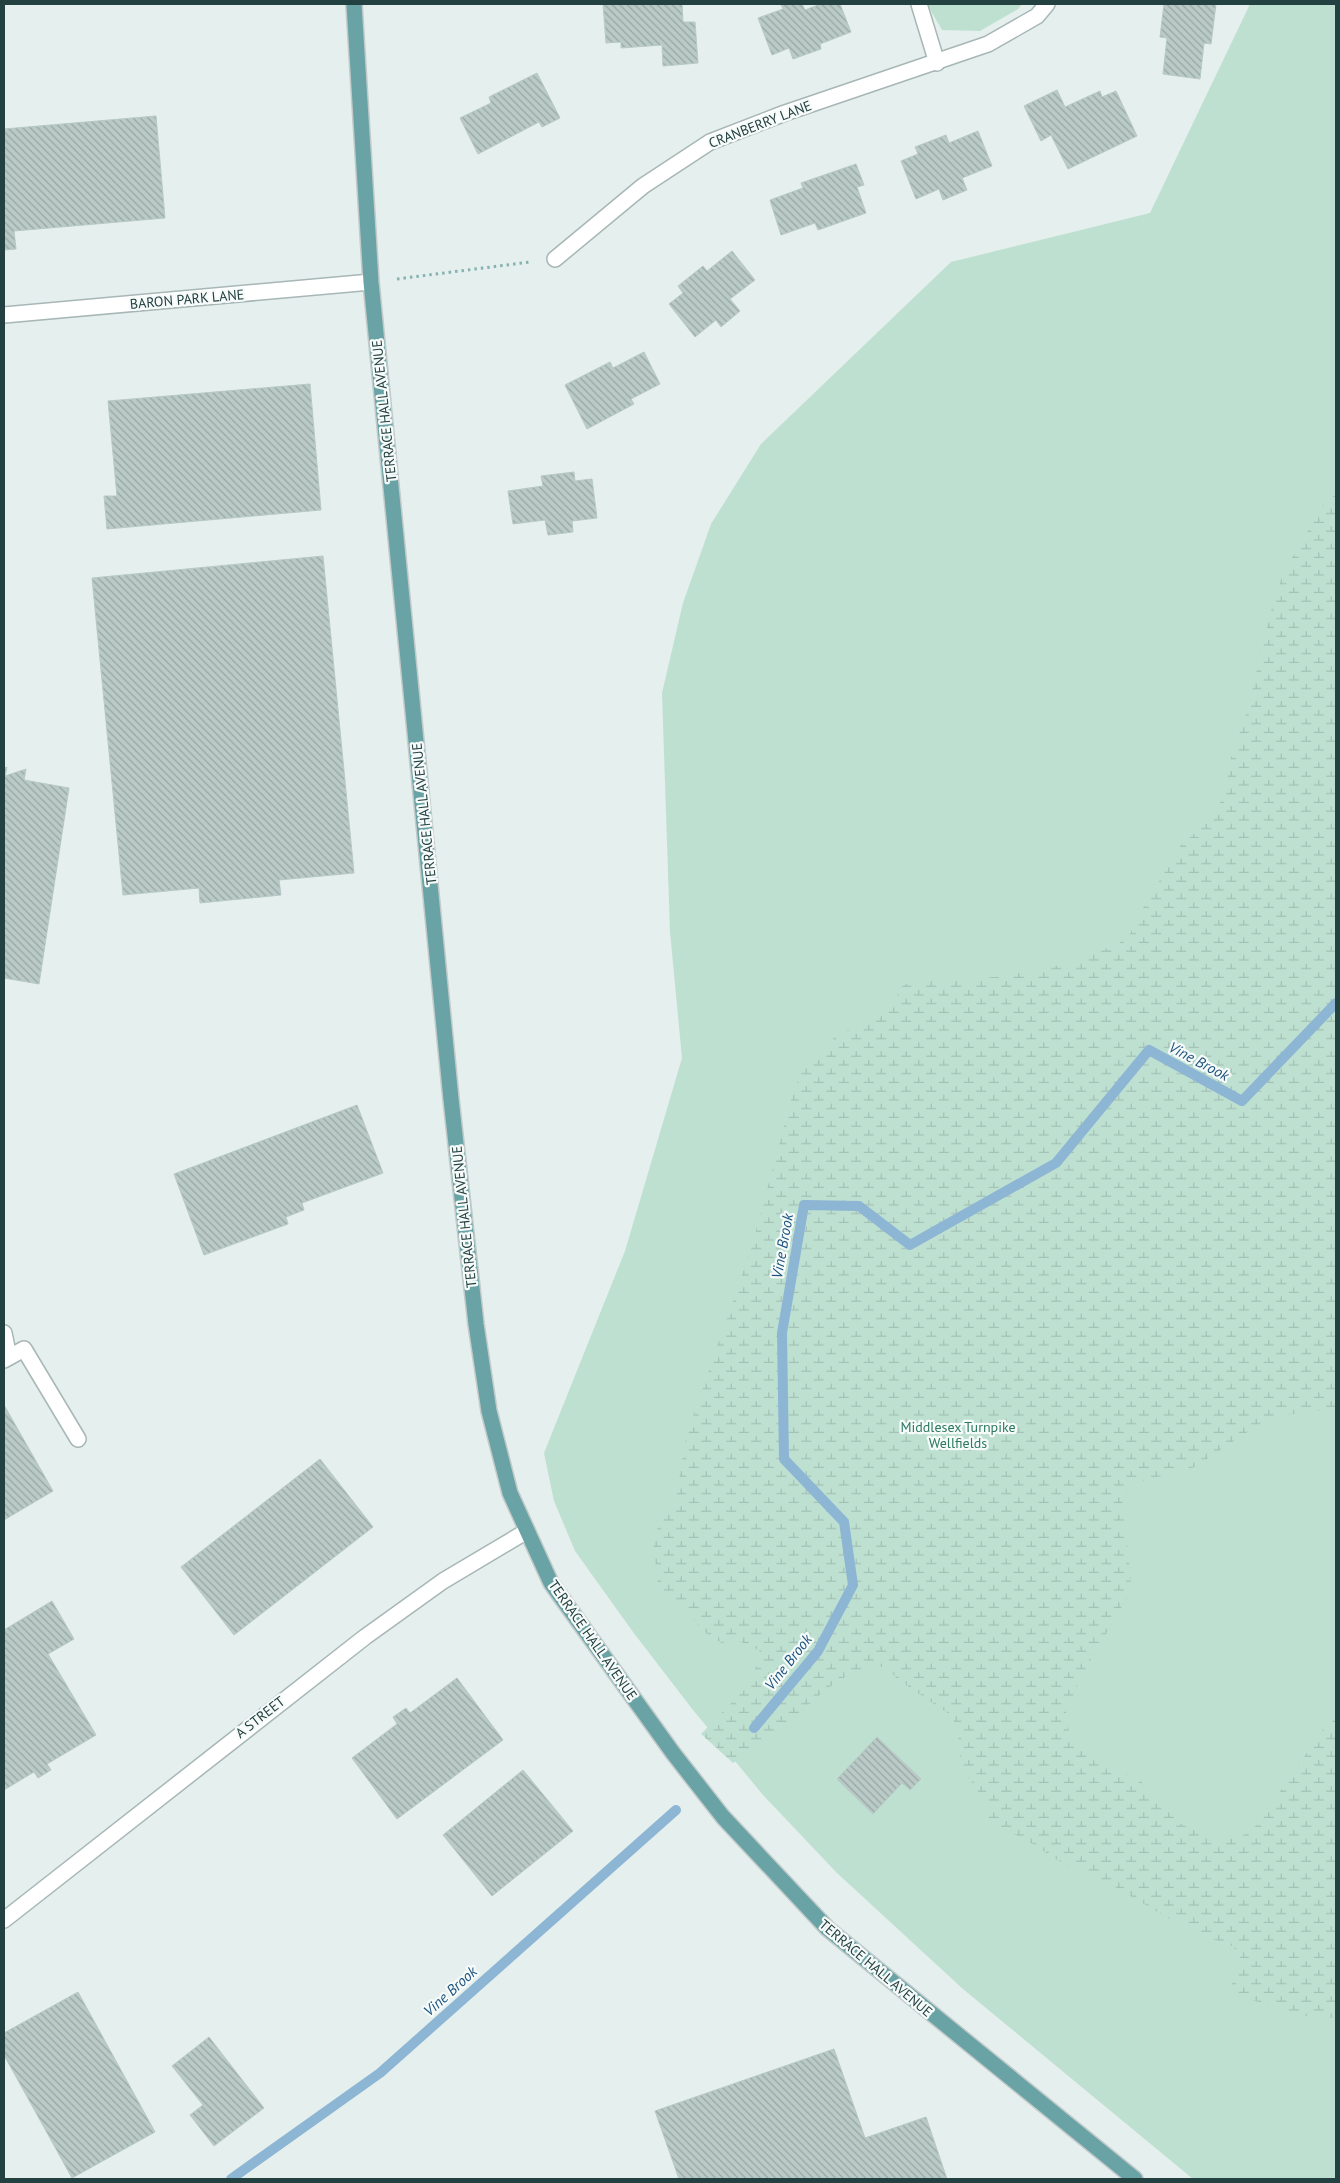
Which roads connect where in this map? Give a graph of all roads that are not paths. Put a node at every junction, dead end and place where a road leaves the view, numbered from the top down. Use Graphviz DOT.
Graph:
graph roads {
  1 [pos="354,4"];
  2 [pos="918,4"];
  3 [pos="1047,4"];
  4 [pos="937,63"];
  5 [pos="555,259"];
  6 [pos="371,282"];
  7 [pos="4,315"];
  8 [pos="4,1334"];
  9 [pos="7,1358"];
  10 [pos="78,1439"];
  11 [pos="527,1531"];
  12 [pos="4,1920"];
  13 [pos="1135,2179"];
  1 -- 6 [label="main road, TERRACE HALL AVENUE"];
  2 -- 4 [label="street"];
  3 -- 4 [label="street, CRANBERRY LANE"];
  4 -- 5 [label="street, CRANBERRY LANE"];
  6 -- 7 [label="street, BARON PARK LANE"];
  6 -- 11 [label="main road, TERRACE HALL AVENUE"];
  8 -- 9 [label="street"];
  9 -- 10 [label="street"];
  11 -- 12 [label="street, A STREET"];
  11 -- 13 [label="main road, TERRACE HALL AVENUE"];
}
